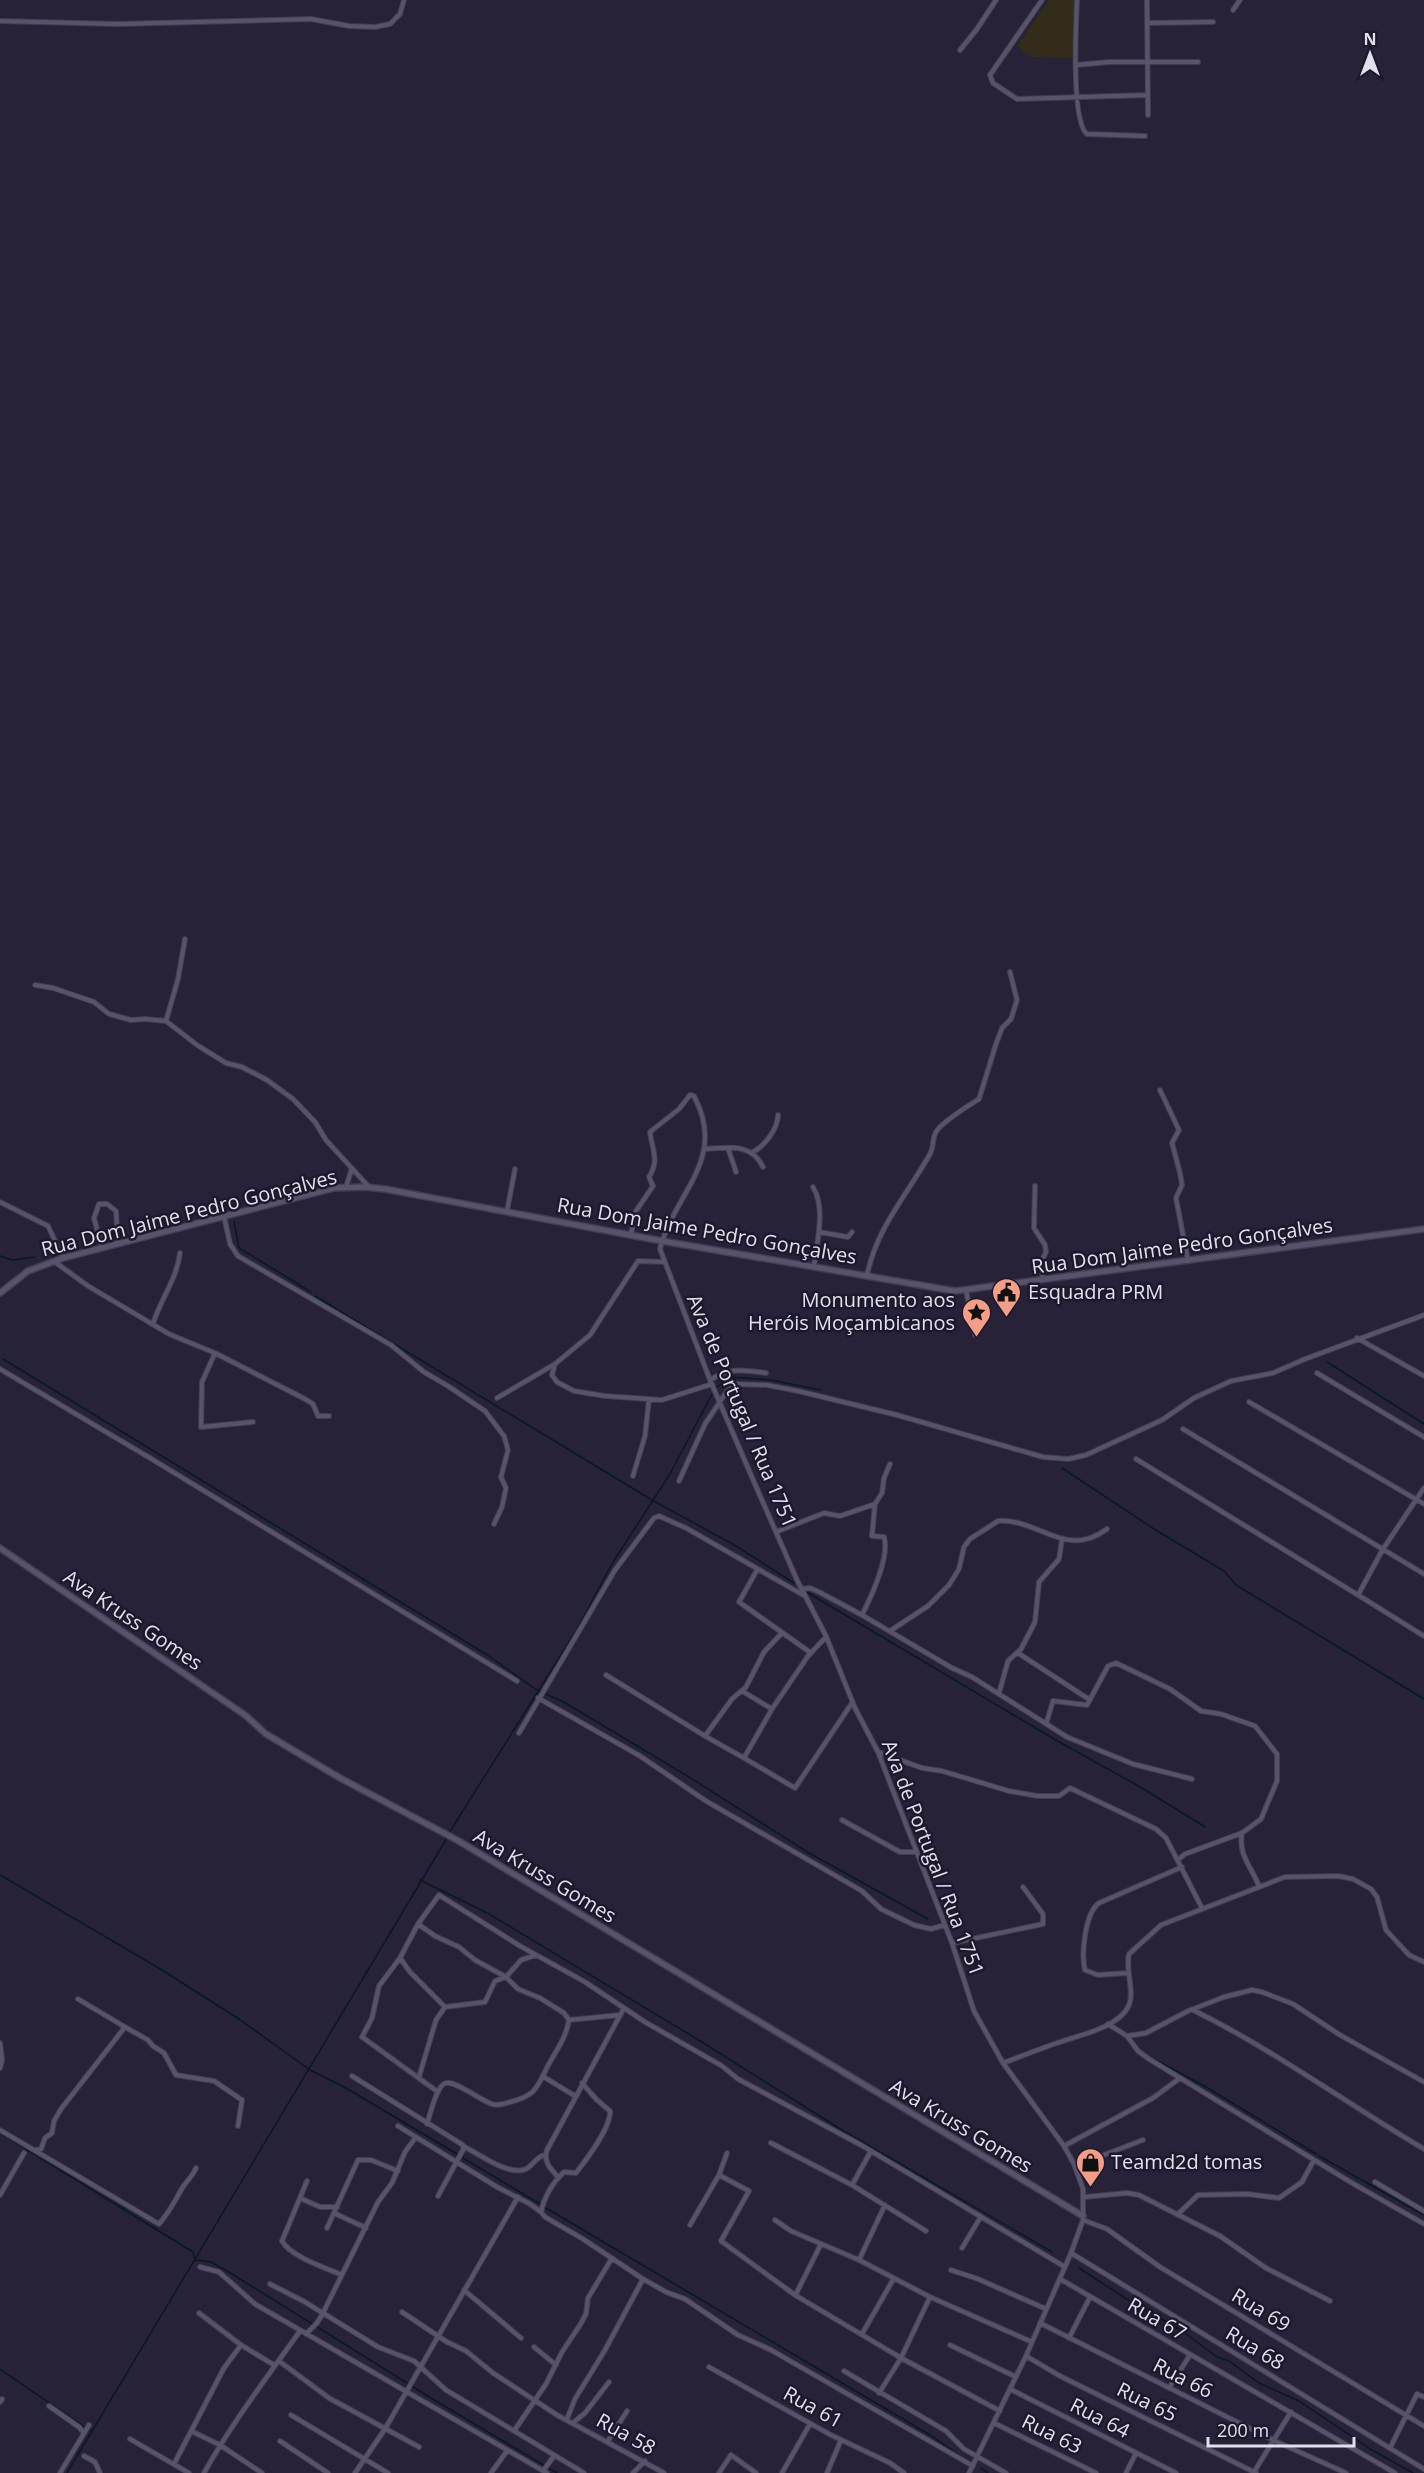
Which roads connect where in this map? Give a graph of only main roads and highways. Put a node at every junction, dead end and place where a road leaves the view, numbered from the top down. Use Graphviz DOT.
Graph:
graph roads {
  1 [pos="1424,1229"];
  2 [pos="0,1292"];
  3 [pos="0,1548"];
  4 [pos="1083,2218"];
  1 -- 2 [label="main road, Rua Dom Jaime Pedro Gonçalves"];
  3 -- 4 [label="main road, Ava Kruss Gomes"];
}
